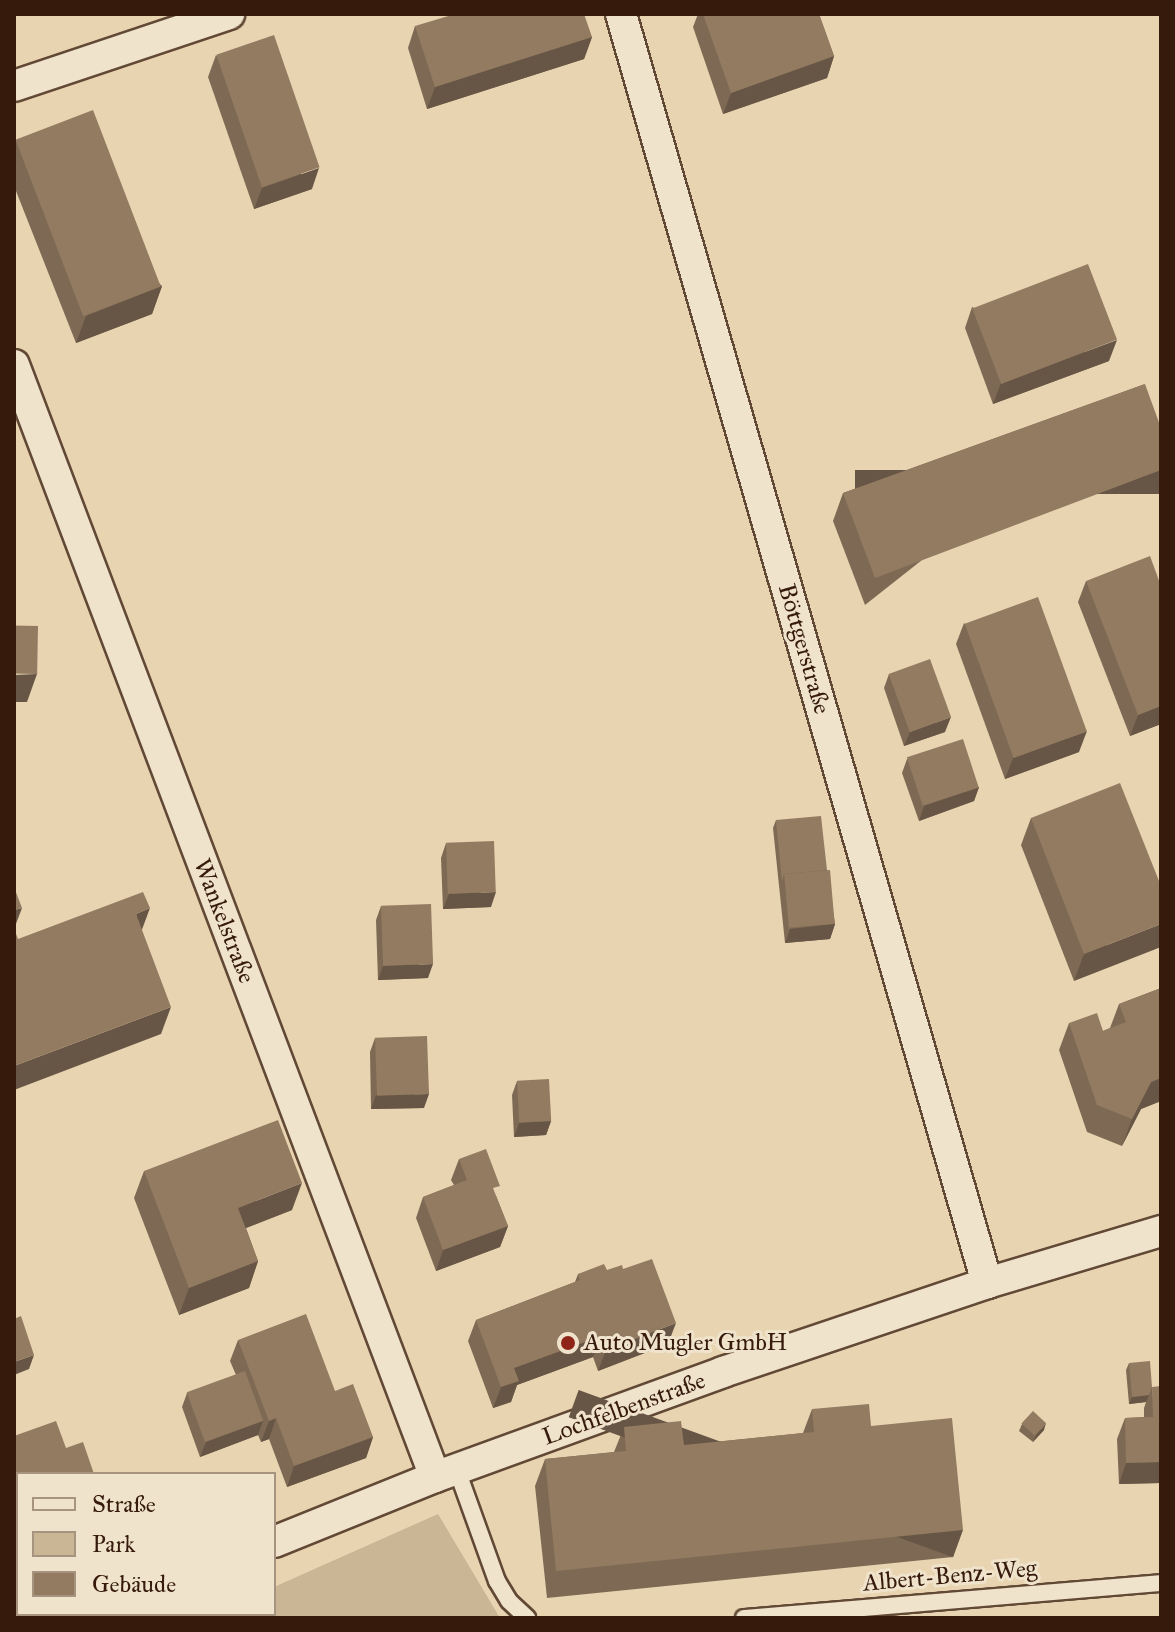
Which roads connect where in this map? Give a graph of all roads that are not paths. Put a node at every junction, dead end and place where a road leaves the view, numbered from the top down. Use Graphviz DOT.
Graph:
graph roads {
  1 [pos="229,14"];
  2 [pos="621,14"];
  3 [pos="14,86"];
  4 [pos="14,365"];
  5 [pos="1161,1231"];
  6 [pos="987,1283"];
  7 [pos="446,1474"];
  8 [pos="276,1541"];
  9 [pos="1161,1583"];
  10 [pos="527,1618"];
  11 [pos="744,1618"];
  1 -- 3 [label="street"];
  2 -- 6 [label="street, Böttgerstraße"];
  4 -- 7 [label="street, Wankelstraße"];
  5 -- 6 [label="street, Lochfelbenstraße"];
  6 -- 7 [label="street, Lochfelbenstraße"];
  7 -- 8 [label="street, Lochfelbenstraße"];
  7 -- 10 [label="lane"];
  9 -- 11 [label="lane, Albert-Benz-Weg"];
}
